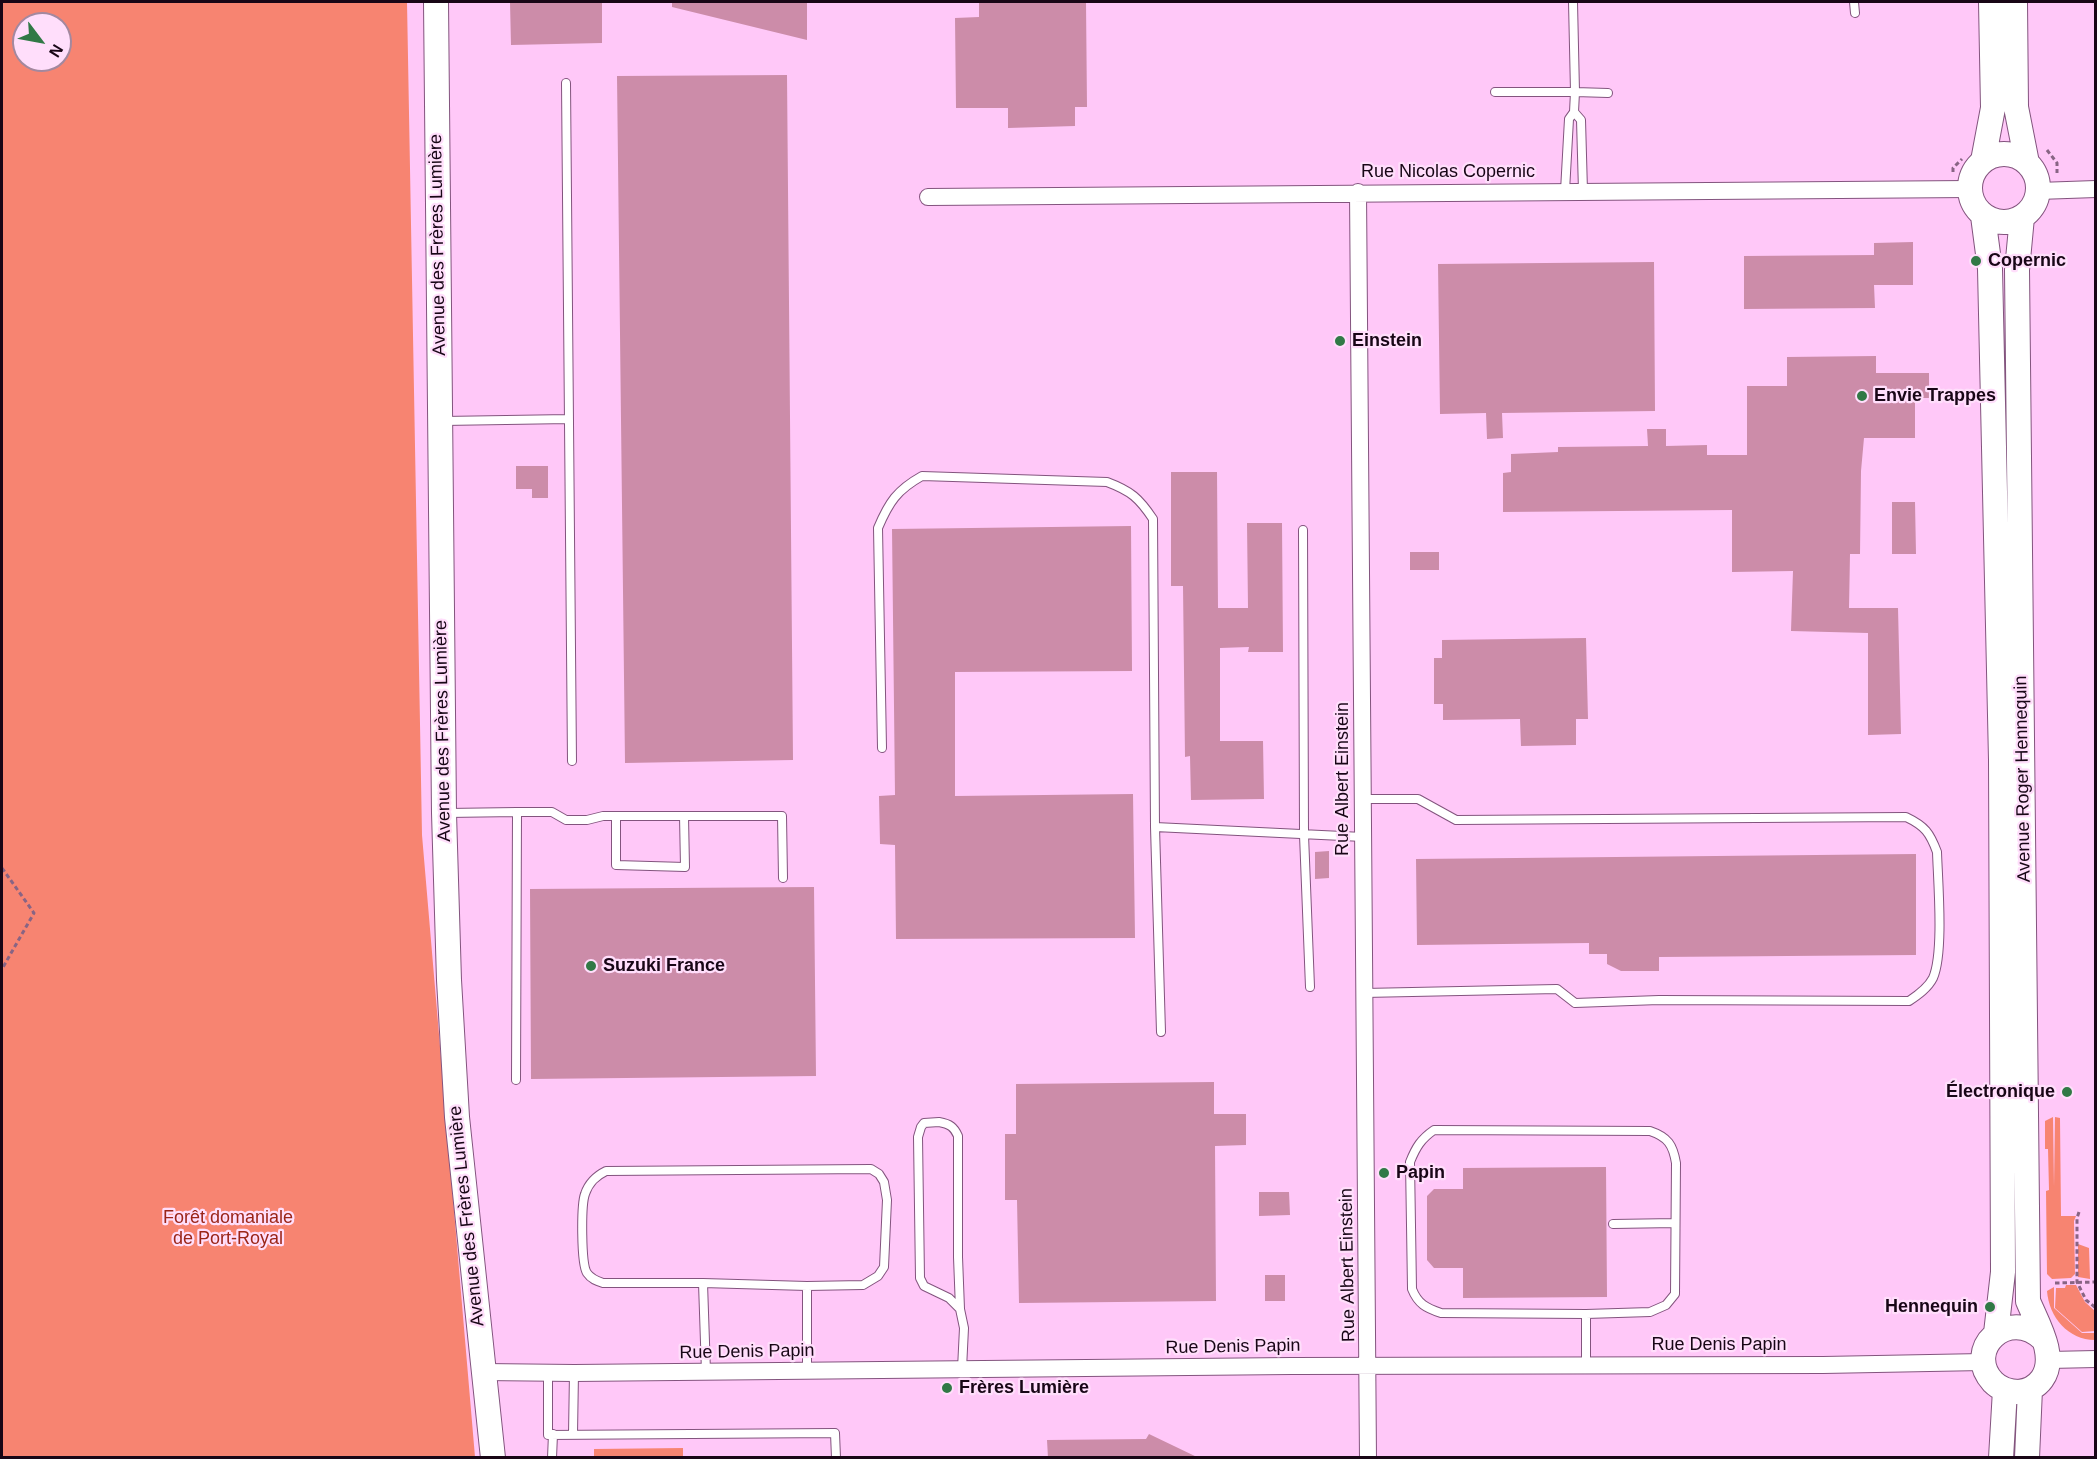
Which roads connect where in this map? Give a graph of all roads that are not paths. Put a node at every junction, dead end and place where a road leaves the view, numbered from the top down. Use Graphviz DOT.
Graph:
graph roads {
  1 [pos="436,2"];
  2 [pos="1573,2"];
  3 [pos="1854,2"];
  4 [pos="1991,2"];
  5 [pos="2015,2"];
  6 [pos="1855,13"];
  7 [pos="566,83"];
  8 [pos="1495,92"];
  9 [pos="1575,92"];
  10 [pos="1608,93"];
  11 [pos="1574,112"];
  12 [pos="2034,154"];
  13 [pos="1983,161"];
  14 [pos="1969,189"];
  15 [pos="2096,189"];
  16 [pos="2048,190"];
  17 [pos="1565,191"];
  18 [pos="1583,191"];
  19 [pos="1358,192"];
  20 [pos="928,197"];
  21 [pos="1983,216"];
  22 [pos="2022,218"];
  23 [pos="568,419"];
  24 [pos="440,422"];
  25 [pos="1303,530"];
  26 [pos="882,748"];
  27 [pos="572,761"];
  28 [pos="1362,799"];
  29 [pos="517,812"];
  30 [pos="444,813"];
  31 [pos="616,816"];
  32 [pos="684,816"];
  33 [pos="1155,827"];
  34 [pos="1304,835"];
  35 [pos="1363,837"];
  36 [pos="783,878"];
  37 [pos="1310,987"];
  38 [pos="1364,993"];
  39 [pos="1161,1032"];
  40 [pos="516,1080"];
  41 [pos="1675,1223"];
  42 [pos="1613,1224"];
  43 [pos="703,1282"];
  44 [pos="807,1286"];
  45 [pos="960,1310"];
  46 [pos="1586,1314"];
  47 [pos="1996,1334"];
  48 [pos="2046,1350"];
  49 [pos="2096,1359"];
  50 [pos="1983,1362"];
  51 [pos="1586,1364"];
  52 [pos="1369,1366"];
  53 [pos="962,1369"];
  54 [pos="807,1371"];
  55 [pos="483,1372"];
  56 [pos="548,1372"];
  57 [pos="706,1372"];
  58 [pos="574,1373"];
  59 [pos="2030,1389"];
  60 [pos="2006,1390"];
  61 [pos="553,1434"];
  62 [pos="573,1434"];
  63 [pos="493,1458"];
  64 [pos="552,1458"];
  65 [pos="836,1458"];
  66 [pos="1368,1458"];
  67 [pos="2001,1458"];
  68 [pos="2027,1458"];
  1 -- 24 [label="street, Avenue des Frères Lumière"];
  2 -- 9 [label="lane"];
  3 -- 6 [label="lane"];
  4 -- 13 [label="street"];
  5 -- 12 [label="street"];
  7 -- 23 [label="lane"];
  8 -- 9 [label="lane"];
  9 -- 10 [label="lane"];
  9 -- 11 [label="lane"];
  11 -- 17 [label="lane"];
  11 -- 18 [label="lane"];
  12 -- 13 [label="street"];
  12 -- 16 [label="street"];
  13 -- 14 [label="street"];
  14 -- 18 [label="street, Rue Nicolas Copernic"];
  14 -- 21 [label="street, Avenue Roger Hennequin"];
  15 -- 16 [label="street"];
  16 -- 22 [label="street, Avenue Roger Hennequin"];
  17 -- 18 [label="street, Rue Nicolas Copernic"];
  17 -- 19 [label="street, Rue Nicolas Copernic"];
  19 -- 20 [label="street, Rue Nicolas Copernic"];
  19 -- 28 [label="street, Rue Albert Einstein"];
  21 -- 22 [label="street"];
  21 -- 47 [label="street, Avenue Roger Hennequin"];
  22 -- 48 [label="street, Avenue Roger Hennequin"];
  23 -- 24 [label="lane"];
  23 -- 27 [label="lane"];
  24 -- 30 [label="street, Avenue des Frères Lumière"];
  25 -- 34 [label="lane"];
  26 -- 33 [label="lane"];
  28 -- 35 [label="street, Rue Albert Einstein"];
  28 -- 38 [label="lane"];
  29 -- 30 [label="lane"];
  29 -- 31 [label="lane"];
  29 -- 40 [label="lane"];
  30 -- 55 [label="street, Avenue des Frères Lumière"];
  31 -- 32 [label="lane"];
  31 -- 32 [label="lane"];
  32 -- 36 [label="lane"];
  33 -- 34 [label="lane"];
  33 -- 39 [label="lane"];
  34 -- 35 [label="lane"];
  34 -- 37 [label="lane"];
  35 -- 38 [label="street, Rue Albert Einstein"];
  38 -- 52 [label="street, Rue Albert Einstein"];
  41 -- 42 [label="lane"];
  41 -- 46 [label="lane"];
  41 -- 46 [label="lane"];
  43 -- 44 [label="lane"];
  43 -- 44 [label="lane"];
  43 -- 57 [label="lane"];
  44 -- 54 [label="lane"];
  45 -- 45 [label="lane"];
  45 -- 53 [label="lane"];
  46 -- 51 [label="lane"];
  47 -- 48 [label="street"];
  47 -- 50 [label="street, Avenue Roger Hennequin"];
  48 -- 49 [label="street"];
  48 -- 59 [label="street"];
  50 -- 51 [label="street, Rue Denis Papin"];
  50 -- 60 [label="street"];
  51 -- 52 [label="street, Rue Denis Papin"];
  52 -- 53 [label="street, Rue Denis Papin"];
  52 -- 66 [label="street, Rue Albert Einstein"];
  53 -- 54 [label="street, Rue Denis Papin"];
  54 -- 57 [label="street, Rue Denis Papin"];
  55 -- 56 [label="street, Rue Denis Papin"];
  55 -- 63 [label="street, Avenue des Frères Lumière"];
  56 -- 58 [label="street, Rue Denis Papin"];
  56 -- 61 [label="lane"];
  57 -- 58 [label="street, Rue Denis Papin"];
  58 -- 62 [label="lane"];
  59 -- 60 [label="street"];
  59 -- 68 [label="street"];
  60 -- 67 [label="street"];
  61 -- 62 [label="lane"];
  61 -- 64 [label="lane"];
  62 -- 65 [label="lane"];
}
